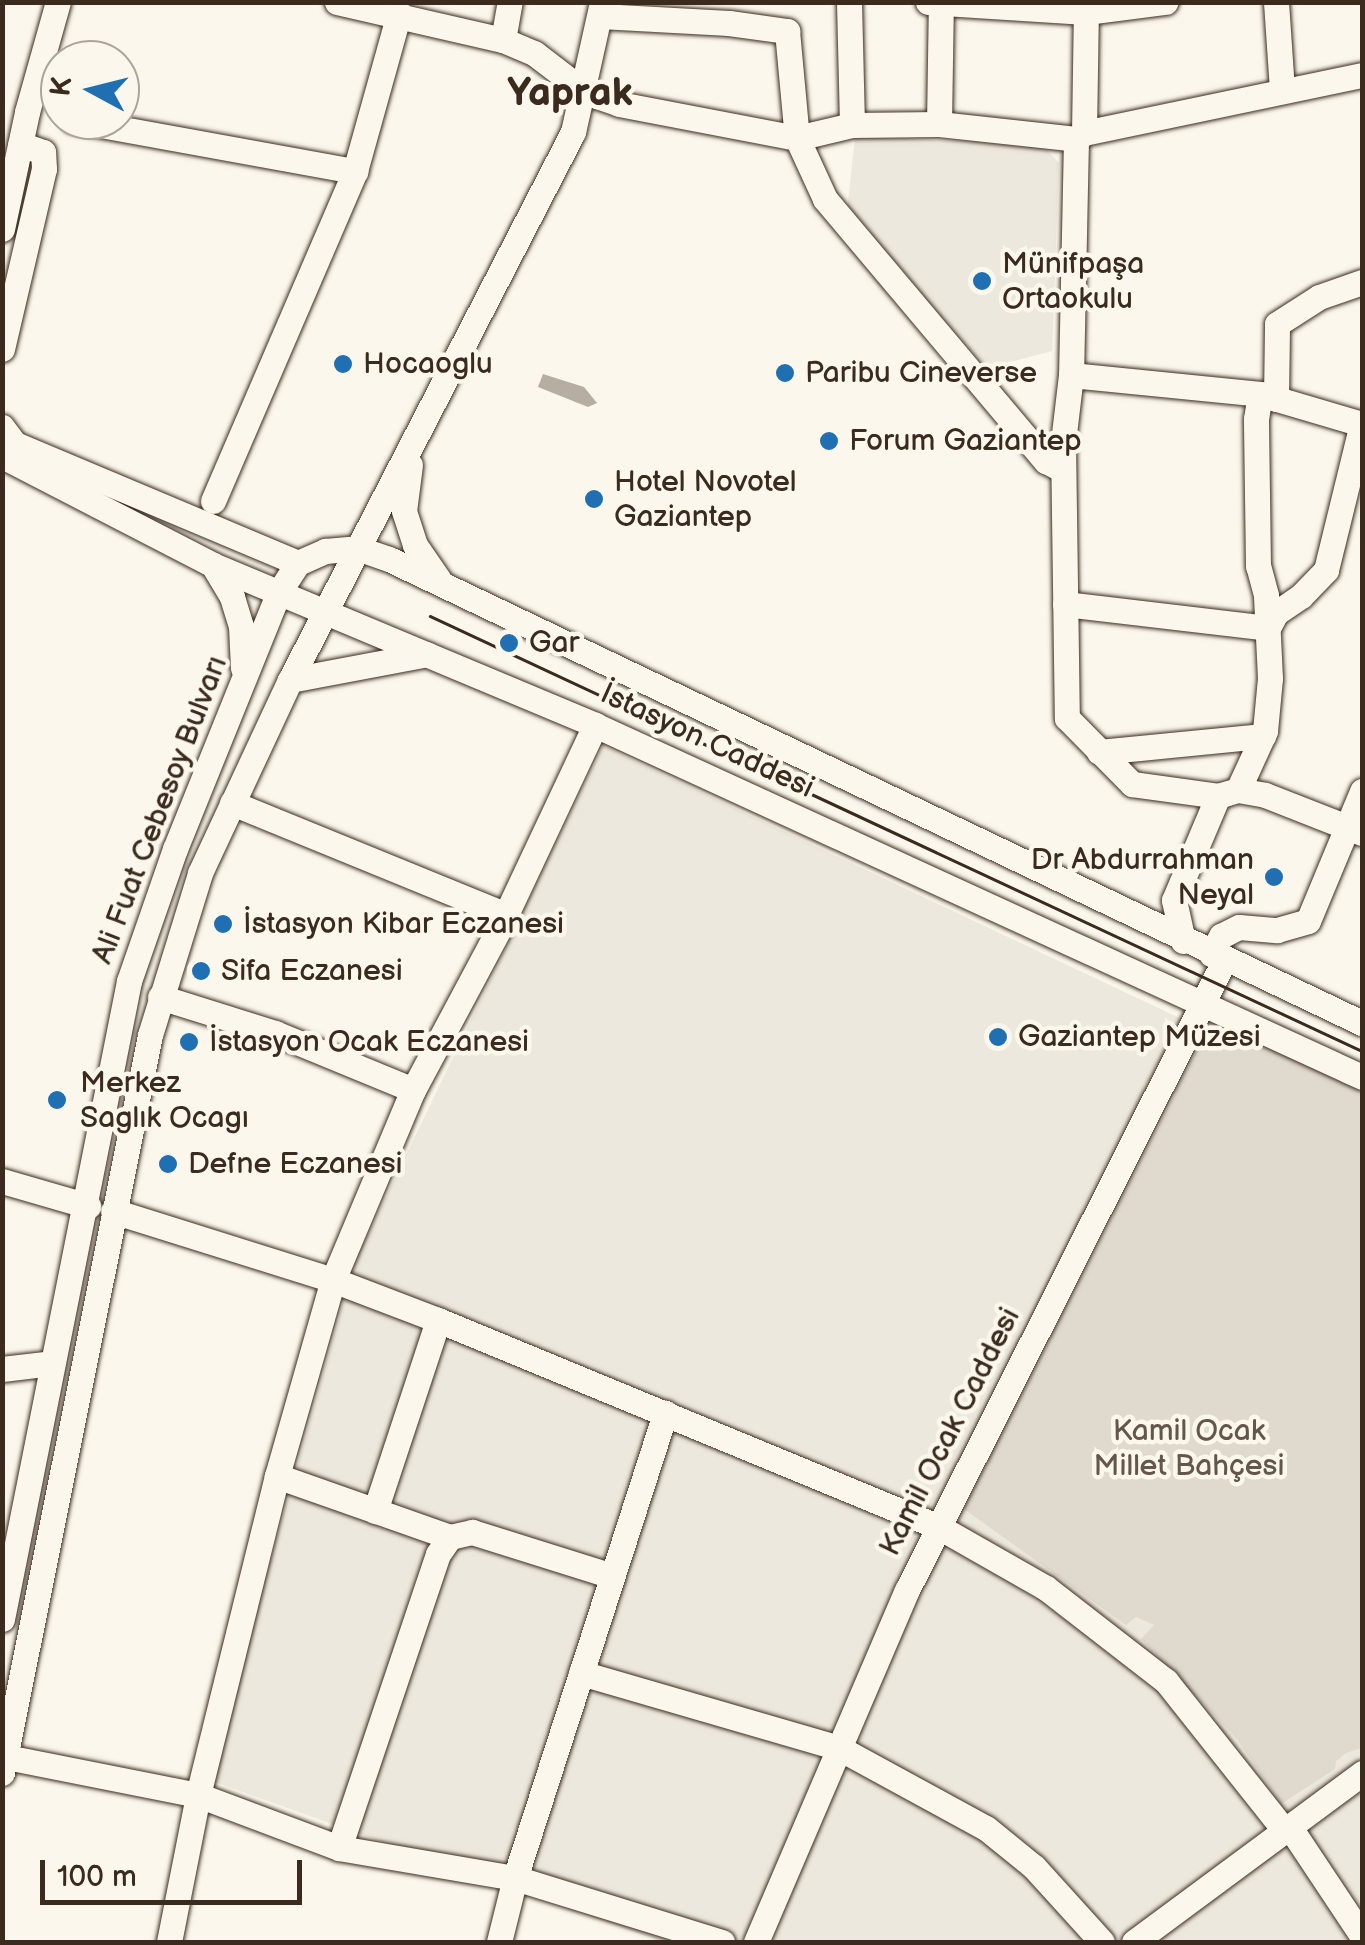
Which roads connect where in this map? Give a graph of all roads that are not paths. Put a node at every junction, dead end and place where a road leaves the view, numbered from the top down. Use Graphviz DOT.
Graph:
graph roads {
  1 [pos="58,2"];
  2 [pos="337,2"];
  3 [pos="510,2"];
  4 [pos="849,2"];
  5 [pos="1165,2"];
  6 [pos="1276,2"];
  7 [pos="937,3"];
  8 [pos="369,5"];
  9 [pos="1086,8"];
  10 [pos="601,9"];
  11 [pos="410,11"];
  12 [pos="730,13"];
  13 [pos="504,40"];
  14 [pos="1362,75"];
  15 [pos="1282,90"];
  16 [pos="585,92"];
  17 [pos="27,112"];
  18 [pos="40,114"];
  19 [pos="939,124"];
  20 [pos="852,126"];
  21 [pos="140,132"];
  22 [pos="1080,136"];
  23 [pos="797,138"];
  24 [pos="20,144"];
  25 [pos="355,171"];
  26 [pos="2,230"];
  27 [pos="1362,282"];
  28 [pos="2,349"];
  29 [pos="1071,375"];
  30 [pos="1268,396"];
  31 [pos="1362,423"];
  32 [pos="2,426"];
  33 [pos="415,444"];
  34 [pos="10,467"];
  35 [pos="1063,470"];
  36 [pos="213,500"];
  37 [pos="356,548"];
  38 [pos="298,563"];
  39 [pos="213,564"];
  40 [pos="446,588"];
  41 [pos="279,592"];
  42 [pos="1065,604"];
  43 [pos="324,611"];
  44 [pos="1268,628"];
  45 [pos="429,653"];
  46 [pos="243,679"];
  47 [pos="290,680"];
  48 [pos="595,725"];
  49 [pos="1263,736"];
  50 [pos="1098,752"];
  51 [pos="1362,791"];
  52 [pos="1228,793"];
  53 [pos="232,803"];
  54 [pos="1356,831"];
  55 [pos="506,914"];
  56 [pos="1183,940"];
  57 [pos="1217,957"];
  58 [pos="160,997"];
  59 [pos="1204,1005"];
  60 [pos="1362,1023"];
  61 [pos="1362,1077"];
  62 [pos="413,1090"];
  63 [pos="2,1181"];
  64 [pos="101,1208"];
  65 [pos="333,1280"];
  66 [pos="438,1320"];
  67 [pos="52,1363"];
  68 [pos="2,1369"];
  69 [pos="666,1412"];
  70 [pos="277,1476"];
  71 [pos="375,1511"];
  72 [pos="939,1527"];
  73 [pos="450,1537"];
  74 [pos="612,1576"];
  75 [pos="2,1619"];
  76 [pos="581,1672"];
  77 [pos="839,1748"];
  78 [pos="4,1765"];
  79 [pos="1362,1773"];
  80 [pos="198,1795"];
  81 [pos="1287,1828"];
  82 [pos="339,1848"];
  83 [pos="515,1878"];
  84 [pos="1362,1936"];
  85 [pos="169,1942"];
  86 [pos="499,1942"];
  87 [pos="722,1942"];
  88 [pos="756,1942"];
  89 [pos="1102,1942"];
  90 [pos="1134,1942"];
  1 -- 17 [label="street"];
  2 -- 8 [label="street"];
  3 -- 13 [label="street"];
  4 -- 20 [label="street"];
  5 -- 9 [label="street"];
  6 -- 15 [label="street"];
  7 -- 9 [label="street"];
  7 -- 19 [label="street"];
  8 -- 11 [label="street"];
  9 -- 22 [label="street"];
  10 -- 12 [label="street"];
  10 -- 16 [label="street"];
  11 -- 13 [label="street"];
  11 -- 25 [label="street"];
  12 -- 23 [label="street"];
  13 -- 16 [label="street"];
  14 -- 15 [label="street"];
  15 -- 22 [label="street"];
  16 -- 23 [label="street"];
  16 -- 33 [label="street"];
  17 -- 18 [label="street"];
  17 -- 24 [label="street"];
  19 -- 20 [label="street"];
  19 -- 22 [label="street"];
  20 -- 23 [label="street"];
  21 -- 25 [label="street"];
  22 -- 29 [label="street"];
  23 -- 35 [label="street"];
  24 -- 26 [label="street"];
  24 -- 28 [label="street"];
  25 -- 36 [label="street"];
  27 -- 30 [label="street"];
  29 -- 30 [label="street"];
  29 -- 35 [label="street"];
  30 -- 31 [label="street"];
  30 -- 44 [label="street"];
  31 -- 44 [label="street"];
  32 -- 38 [label="street"];
  33 -- 37 [label="street"];
  33 -- 40 [label="street"];
  34 -- 39 [label="street, İstasyon Caddesi"];
  35 -- 42 [label="street"];
  37 -- 38 [label="street"];
  37 -- 40 [label="street, İstasyon Caddesi"];
  37 -- 43 [label="street"];
  38 -- 41 [label="street, Ali Fuat Cebesoy Bulvarı"];
  39 -- 41 [label="street, İstasyon Caddesi"];
  39 -- 46 [label="street"];
  40 -- 56 [label="street, İstasyon Caddesi"];
  41 -- 43 [label="street, İstasyon Caddesi"];
  41 -- 46 [label="street, Ali Fuat Cebesoy Bulvarı"];
  42 -- 44 [label="street"];
  42 -- 50 [label="street"];
  43 -- 45 [label="street, İstasyon Caddesi"];
  43 -- 47 [label="street"];
  44 -- 49 [label="street"];
  45 -- 47 [label="street"];
  45 -- 48 [label="street, İstasyon Caddesi"];
  46 -- 64 [label="street, Ali Fuat Cebesoy Bulvarı"];
  47 -- 53 [label="street"];
  48 -- 55 [label="street"];
  48 -- 59 [label="street, İstasyon Caddesi"];
  49 -- 50 [label="street"];
  49 -- 52 [label="street"];
  50 -- 52 [label="street"];
  51 -- 54 [label="street"];
  52 -- 54 [label="street"];
  52 -- 56 [label="street"];
  53 -- 55 [label="street"];
  53 -- 58 [label="street"];
  54 -- 57 [label="street"];
  55 -- 62 [label="street"];
  56 -- 57 [label="street, İstasyon Caddesi"];
  57 -- 59 [label="street, Kamil Ocak Caddesi"];
  57 -- 60 [label="street, İstasyon Caddesi"];
  58 -- 62 [label="street"];
  58 -- 64 [label="street"];
  59 -- 61 [label="street, İstasyon Caddesi"];
  59 -- 72 [label="street, Kamil Ocak Caddesi"];
  62 -- 65 [label="street"];
  63 -- 64 [label="street"];
  64 -- 65 [label="street"];
  64 -- 67 [label="street, Ali Fuat Cebesoy Bulvarı"];
  64 -- 78 [label="street"];
  65 -- 66 [label="street"];
  65 -- 70 [label="street"];
  66 -- 69 [label="street"];
  66 -- 71 [label="street"];
  67 -- 68 [label="street"];
  67 -- 75 [label="street, Ali Fuat Cebesoy Bulvarı"];
  69 -- 72 [label="street"];
  69 -- 74 [label="street"];
  70 -- 71 [label="street"];
  70 -- 80 [label="street"];
  71 -- 73 [label="street"];
  72 -- 77 [label="street, Kamil Ocak Caddesi"];
  72 -- 81 [label="street"];
  73 -- 74 [label="street"];
  73 -- 82 [label="street"];
  74 -- 76 [label="street"];
  76 -- 77 [label="street"];
  76 -- 83 [label="street"];
  77 -- 88 [label="street, Kamil Ocak Caddesi"];
  77 -- 89 [label="street"];
  78 -- 80 [label="street"];
  79 -- 81 [label="street"];
  80 -- 82 [label="street"];
  80 -- 85 [label="street"];
  81 -- 84 [label="street"];
  81 -- 90 [label="street"];
  82 -- 83 [label="street"];
  83 -- 86 [label="street"];
  83 -- 87 [label="street"];
}
